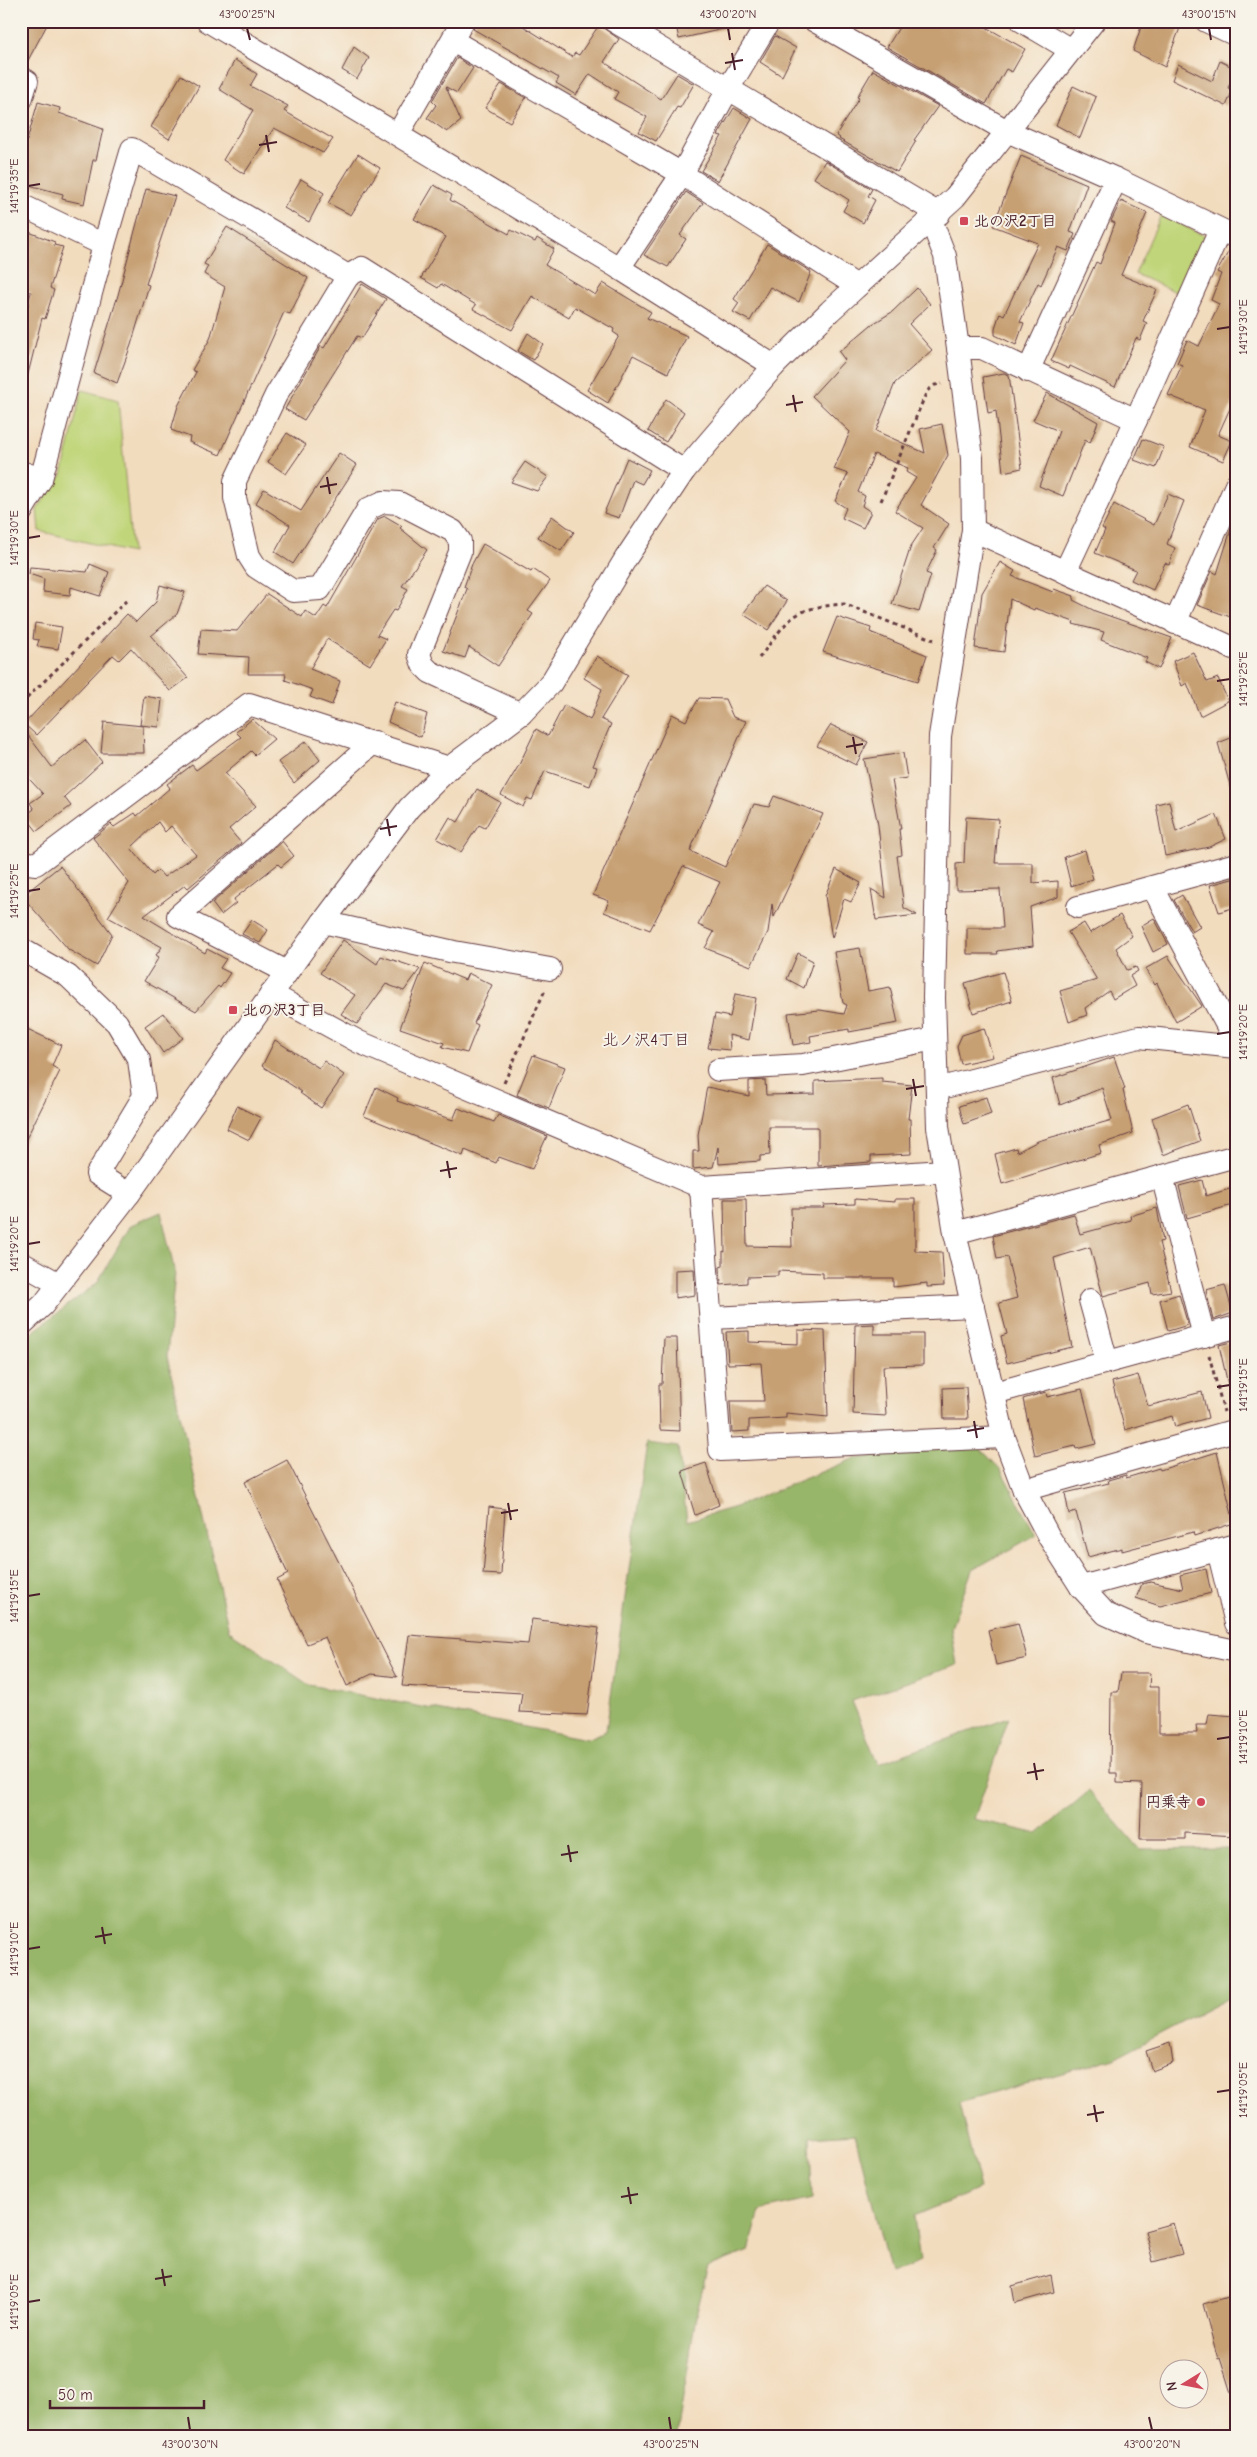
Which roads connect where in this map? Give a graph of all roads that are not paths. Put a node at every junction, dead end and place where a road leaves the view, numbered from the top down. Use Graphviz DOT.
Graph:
graph roads {
  1 [pos="208,21"];
  2 [pos="464,21"];
  3 [pos="614,21"];
  4 [pos="769,21"];
  5 [pos="815,21"];
  6 [pos="1022,21"];
  7 [pos="1094,21"];
  8 [pos="1206,21"];
  9 [pos="1236,35"];
  10 [pos="453,41"];
  11 [pos="1071,50"];
  12 [pos="21,78"];
  13 [pos="728,89"];
  14 [pos="21,100"];
  15 [pos="1007,131"];
  16 [pos="398,134"];
  17 [pos="682,174"];
  18 [pos="1116,179"];
  19 [pos="21,205"];
  20 [pos="935,217"];
  21 [pos="1228,233"];
  22 [pos="104,245"];
  23 [pos="619,268"];
  24 [pos="348,276"];
  25 [pos="857,286"];
  26 [pos="958,348"];
  27 [pos="774,366"];
  28 [pos="1028,371"];
  29 [pos="1136,420"];
  30 [pos="684,471"];
  31 [pos="31,476"];
  32 [pos="1236,485"];
  33 [pos="21,512"];
  34 [pos="972,530"];
  35 [pos="1065,572"];
  36 [pos="1175,623"];
  37 [pos="1236,647"];
  38 [pos="521,714"];
  39 [pos="374,742"];
  40 [pos="449,768"];
  41 [pos="21,862"];
  42 [pos="1236,864"];
  43 [pos="1153,888"];
  44 [pos="1078,907"];
  45 [pos="323,922"];
  46 [pos="21,948"];
  47 [pos="287,972"];
  48 [pos="548,979"];
  49 [pos="271,994"];
  50 [pos="935,1039"];
  51 [pos="1236,1042"];
  52 [pos="1236,1048"];
  53 [pos="718,1070"];
  54 [pos="937,1089"];
  55 [pos="1236,1156"];
  56 [pos="944,1171"];
  57 [pos="1162,1176"];
  58 [pos="701,1187"];
  59 [pos="129,1194"];
  60 [pos="955,1233"];
  61 [pos="21,1263"];
  62 [pos="59,1284"];
  63 [pos="1090,1300"];
  64 [pos="973,1306"];
  65 [pos="711,1318"];
  66 [pos="21,1325"];
  67 [pos="1236,1327"];
  68 [pos="1204,1336"];
  69 [pos="1107,1362"];
  70 [pos="994,1393"];
  71 [pos="1232,1431"];
  72 [pos="1004,1437"];
  73 [pos="1024,1490"];
  74 [pos="1227,1547"];
  75 [pos="1081,1587"];
  76 [pos="1236,1623"];
  77 [pos="1236,1651"];
  1 -- 16 [label="street"];
  2 -- 10 [label="street"];
  3 -- 13 [label="street"];
  4 -- 13 [label="street"];
  5 -- 15 [label="street"];
  6 -- 11 [label="street"];
  7 -- 11 [label="street"];
  8 -- 9 [label="street"];
  10 -- 16 [label="street"];
  10 -- 17 [label="street"];
  11 -- 15 [label="street"];
  12 -- 14 [label="street"];
  13 -- 17 [label="street"];
  13 -- 20 [label="street"];
  15 -- 18 [label="street"];
  15 -- 20 [label="street"];
  16 -- 23 [label="street"];
  17 -- 23 [label="street"];
  17 -- 25 [label="street"];
  18 -- 21 [label="street"];
  18 -- 28 [label="street"];
  19 -- 22 [label="street"];
  20 -- 25 [label="street"];
  20 -- 26 [label="street"];
  21 -- 29 [label="street"];
  22 -- 24 [label="street"];
  22 -- 31 [label="street"];
  23 -- 27 [label="street"];
  24 -- 30 [label="street"];
  24 -- 38 [label="street"];
  25 -- 27 [label="street"];
  26 -- 28 [label="street"];
  26 -- 34 [label="street"];
  27 -- 30 [label="street"];
  28 -- 29 [label="street"];
  29 -- 35 [label="street"];
  30 -- 38 [label="street"];
  31 -- 33 [label="street"];
  32 -- 36 [label="street"];
  34 -- 35 [label="street"];
  34 -- 50 [label="street"];
  35 -- 36 [label="street"];
  36 -- 37 [label="street"];
  38 -- 40 [label="street"];
  39 -- 40 [label="street"];
  39 -- 41 [label="street"];
  39 -- 47 [label="street"];
  40 -- 45 [label="street"];
  42 -- 43 [label="street"];
  43 -- 44 [label="street"];
  43 -- 51 [label="street"];
  45 -- 47 [label="street"];
  45 -- 48 [label="street"];
  46 -- 59 [label="street"];
  47 -- 49 [label="street"];
  49 -- 58 [label="street"];
  49 -- 59 [label="street"];
  50 -- 53 [label="street"];
  50 -- 54 [label="street"];
  52 -- 54 [label="street"];
  54 -- 56 [label="street"];
  55 -- 57 [label="street"];
  56 -- 58 [label="street"];
  56 -- 60 [label="street"];
  57 -- 60 [label="street"];
  57 -- 68 [label="street"];
  58 -- 65 [label="street"];
  59 -- 62 [label="street"];
  60 -- 64 [label="street"];
  61 -- 62 [label="street"];
  62 -- 66 [label="street"];
  63 -- 69 [label="street"];
  64 -- 65 [label="street"];
  64 -- 70 [label="street"];
  65 -- 72 [label="street"];
  67 -- 68 [label="street"];
  68 -- 69 [label="street"];
  69 -- 70 [label="street"];
  70 -- 72 [label="street"];
  71 -- 73 [label="street"];
  72 -- 73 [label="street"];
  73 -- 75 [label="street"];
  74 -- 75 [label="street"];
  74 -- 76 [label="street"];
  75 -- 77 [label="street"];
}
